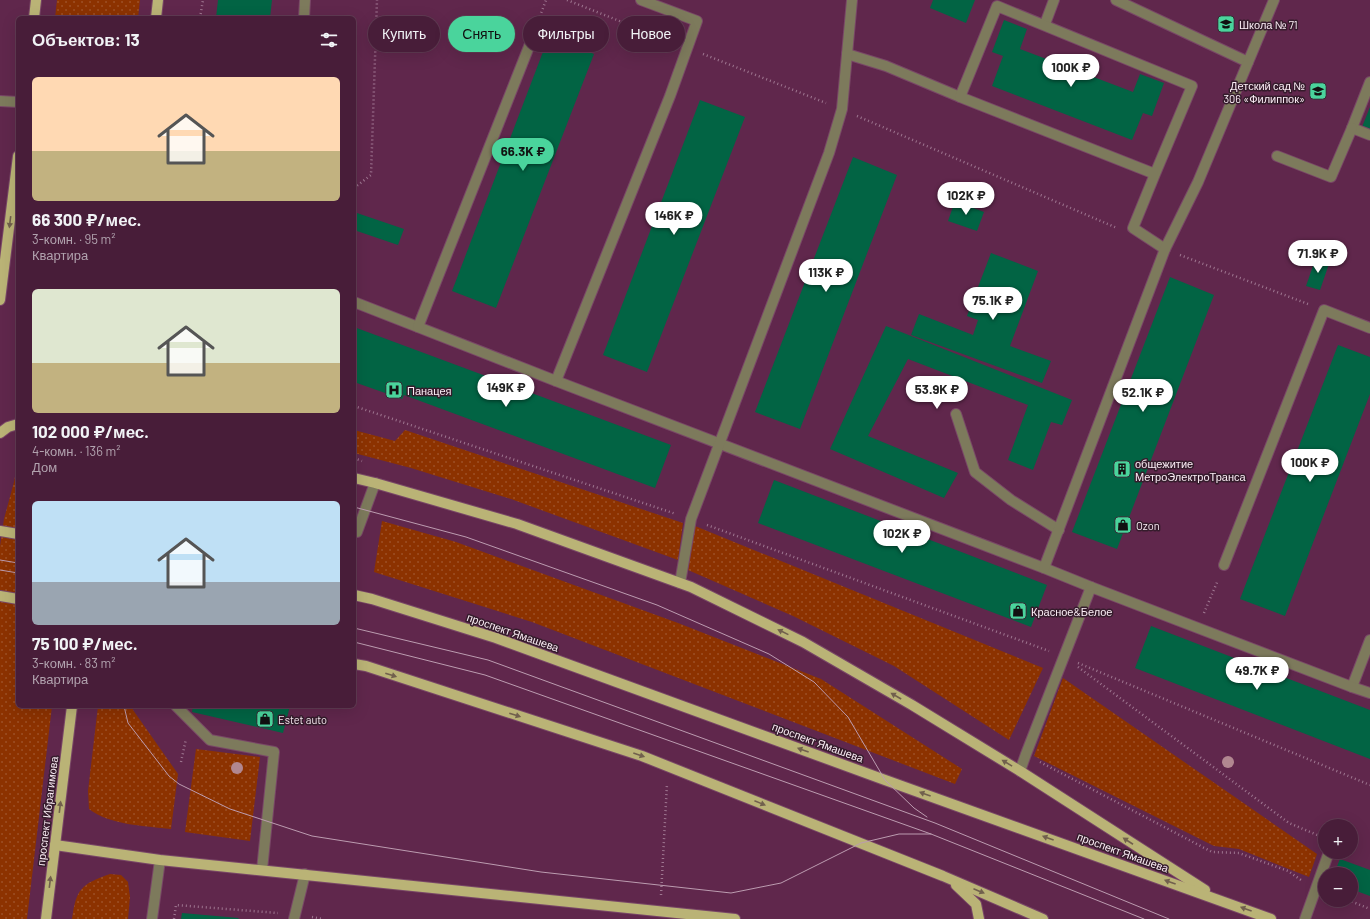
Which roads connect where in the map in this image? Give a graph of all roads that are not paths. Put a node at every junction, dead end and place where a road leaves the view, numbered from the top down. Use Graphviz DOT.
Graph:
graph roads {
  1 [pos="36,0"];
  2 [pos="158,0"];
  3 [pos="306,0"];
  4 [pos="641,0"];
  5 [pos="852,0"];
  6 [pos="1054,0"];
  7 [pos="1116,0"];
  8 [pos="1274,0"];
  9 [pos="34,16"];
  10 [pos="156,16"];
  11 [pos="304,16"];
  12 [pos="1045,24"];
  13 [pos="527,52"];
  14 [pos="847,54"];
  15 [pos="1248,62"];
  16 [pos="1370,82"];
  17 [pos="960,97"];
  18 [pos="0,101"];
  19 [pos="16,102"];
  20 [pos="1352,128"];
  21 [pos="1370,135"];
  22 [pos="1277,156"];
  23 [pos="16,172"];
  24 [pos="1155,174"];
  25 [pos="1165,249"];
  26 [pos="0,300"];
  27 [pos="356,303"];
  28 [pos="418,327"];
  29 [pos="1370,328"];
  30 [pos="556,381"];
  31 [pos="956,414"];
  32 [pos="16,425"];
  33 [pos="0,433"];
  34 [pos="719,444"];
  35 [pos="356,478"];
  36 [pos="375,483"];
  37 [pos="1059,530"];
  38 [pos="0,531"];
  39 [pos="356,532"];
  40 [pos="16,534"];
  41 [pos="1224,565"];
  42 [pos="1044,568"];
  43 [pos="680,583"];
  44 [pos="1091,587"];
  45 [pos="356,595"];
  46 [pos="0,596"];
  47 [pos="16,599"];
  48 [pos="1370,640"];
  49 [pos="356,664"];
  50 [pos="1352,687"];
  51 [pos="1370,693"];
  52 [pos="72,708"];
  53 [pos="178,708"];
  54 [pos="1020,771"];
  55 [pos="55,845"];
  56 [pos="1326,859"];
  57 [pos="160,860"];
  58 [pos="262,870"];
  59 [pos="305,874"];
  60 [pos="943,876"];
  61 [pos="1220,900"];
  62 [pos="295,916"];
  63 [pos="46,919"];
  64 [pos="152,919"];
  65 [pos="736,919"];
  66 [pos="979,919"];
  67 [pos="1043,919"];
  68 [pos="1271,919"];
  69 [pos="1305,919"];
  1 -- 9 [label="main road"];
  2 -- 10 [label="main road"];
  3 -- 11 [label="lane"];
  4 -- 30 [label="lane"];
  5 -- 14 [label="lane"];
  6 -- 12 [label="lane"];
  7 -- 15 [label="lane"];
  8 -- 15 [label="lane"];
  12 -- 17 [label="lane"];
  12 -- 24 [label="lane"];
  13 -- 28 [label="lane"];
  14 -- 17 [label="lane"];
  14 -- 34 [label="lane"];
  15 -- 25 [label="lane"];
  16 -- 20 [label="lane"];
  17 -- 24 [label="lane"];
  18 -- 19 [label="lane"];
  20 -- 21 [label="lane"];
  20 -- 22 [label="lane"];
  23 -- 26 [label="main road, one-way"];
  24 -- 25 [label="lane"];
  25 -- 37 [label="lane"];
  27 -- 28 [label="lane"];
  28 -- 30 [label="lane"];
  29 -- 41 [label="lane"];
  30 -- 34 [label="lane"];
  31 -- 37 [label="lane"];
  32 -- 33 [label="main road"];
  34 -- 42 [label="lane"];
  34 -- 43 [label="lane"];
  35 -- 36 [label="main road"];
  36 -- 39 [label="lane"];
  36 -- 43 [label="main road"];
  37 -- 42 [label="lane"];
  38 -- 40 [label="main road"];
  42 -- 44 [label="lane"];
  54 -- 43 [label="main road, one-way"];
  44 -- 50 [label="lane"];
  44 -- 54 [label="lane"];
  61 -- 45 [label="main road, проспект Ямашева, one-way"];
  46 -- 47 [label="main road"];
  48 -- 50 [label="lane"];
  49 -- 60 [label="main road, one-way"];
  50 -- 51 [label="lane"];
  55 -- 52 [label="main road, проспект Ибрагимова, one-way"];
  53 -- 58 [label="lane"];
  61 -- 54 [label="main road, one-way"];
  55 -- 57 [label="main road"];
  63 -- 55 [label="main road, проспект Ибрагимова, one-way"];
  56 -- 69 [label="lane"];
  57 -- 58 [label="main road"];
  57 -- 64 [label="lane"];
  58 -- 59 [label="main road"];
  59 -- 62 [label="lane"];
  59 -- 65 [label="main road"];
  60 -- 66 [label="main road"];
  60 -- 67 [label="main road, one-way"];
  68 -- 61 [label="main road, проспект Ямашева, one-way"];
}
